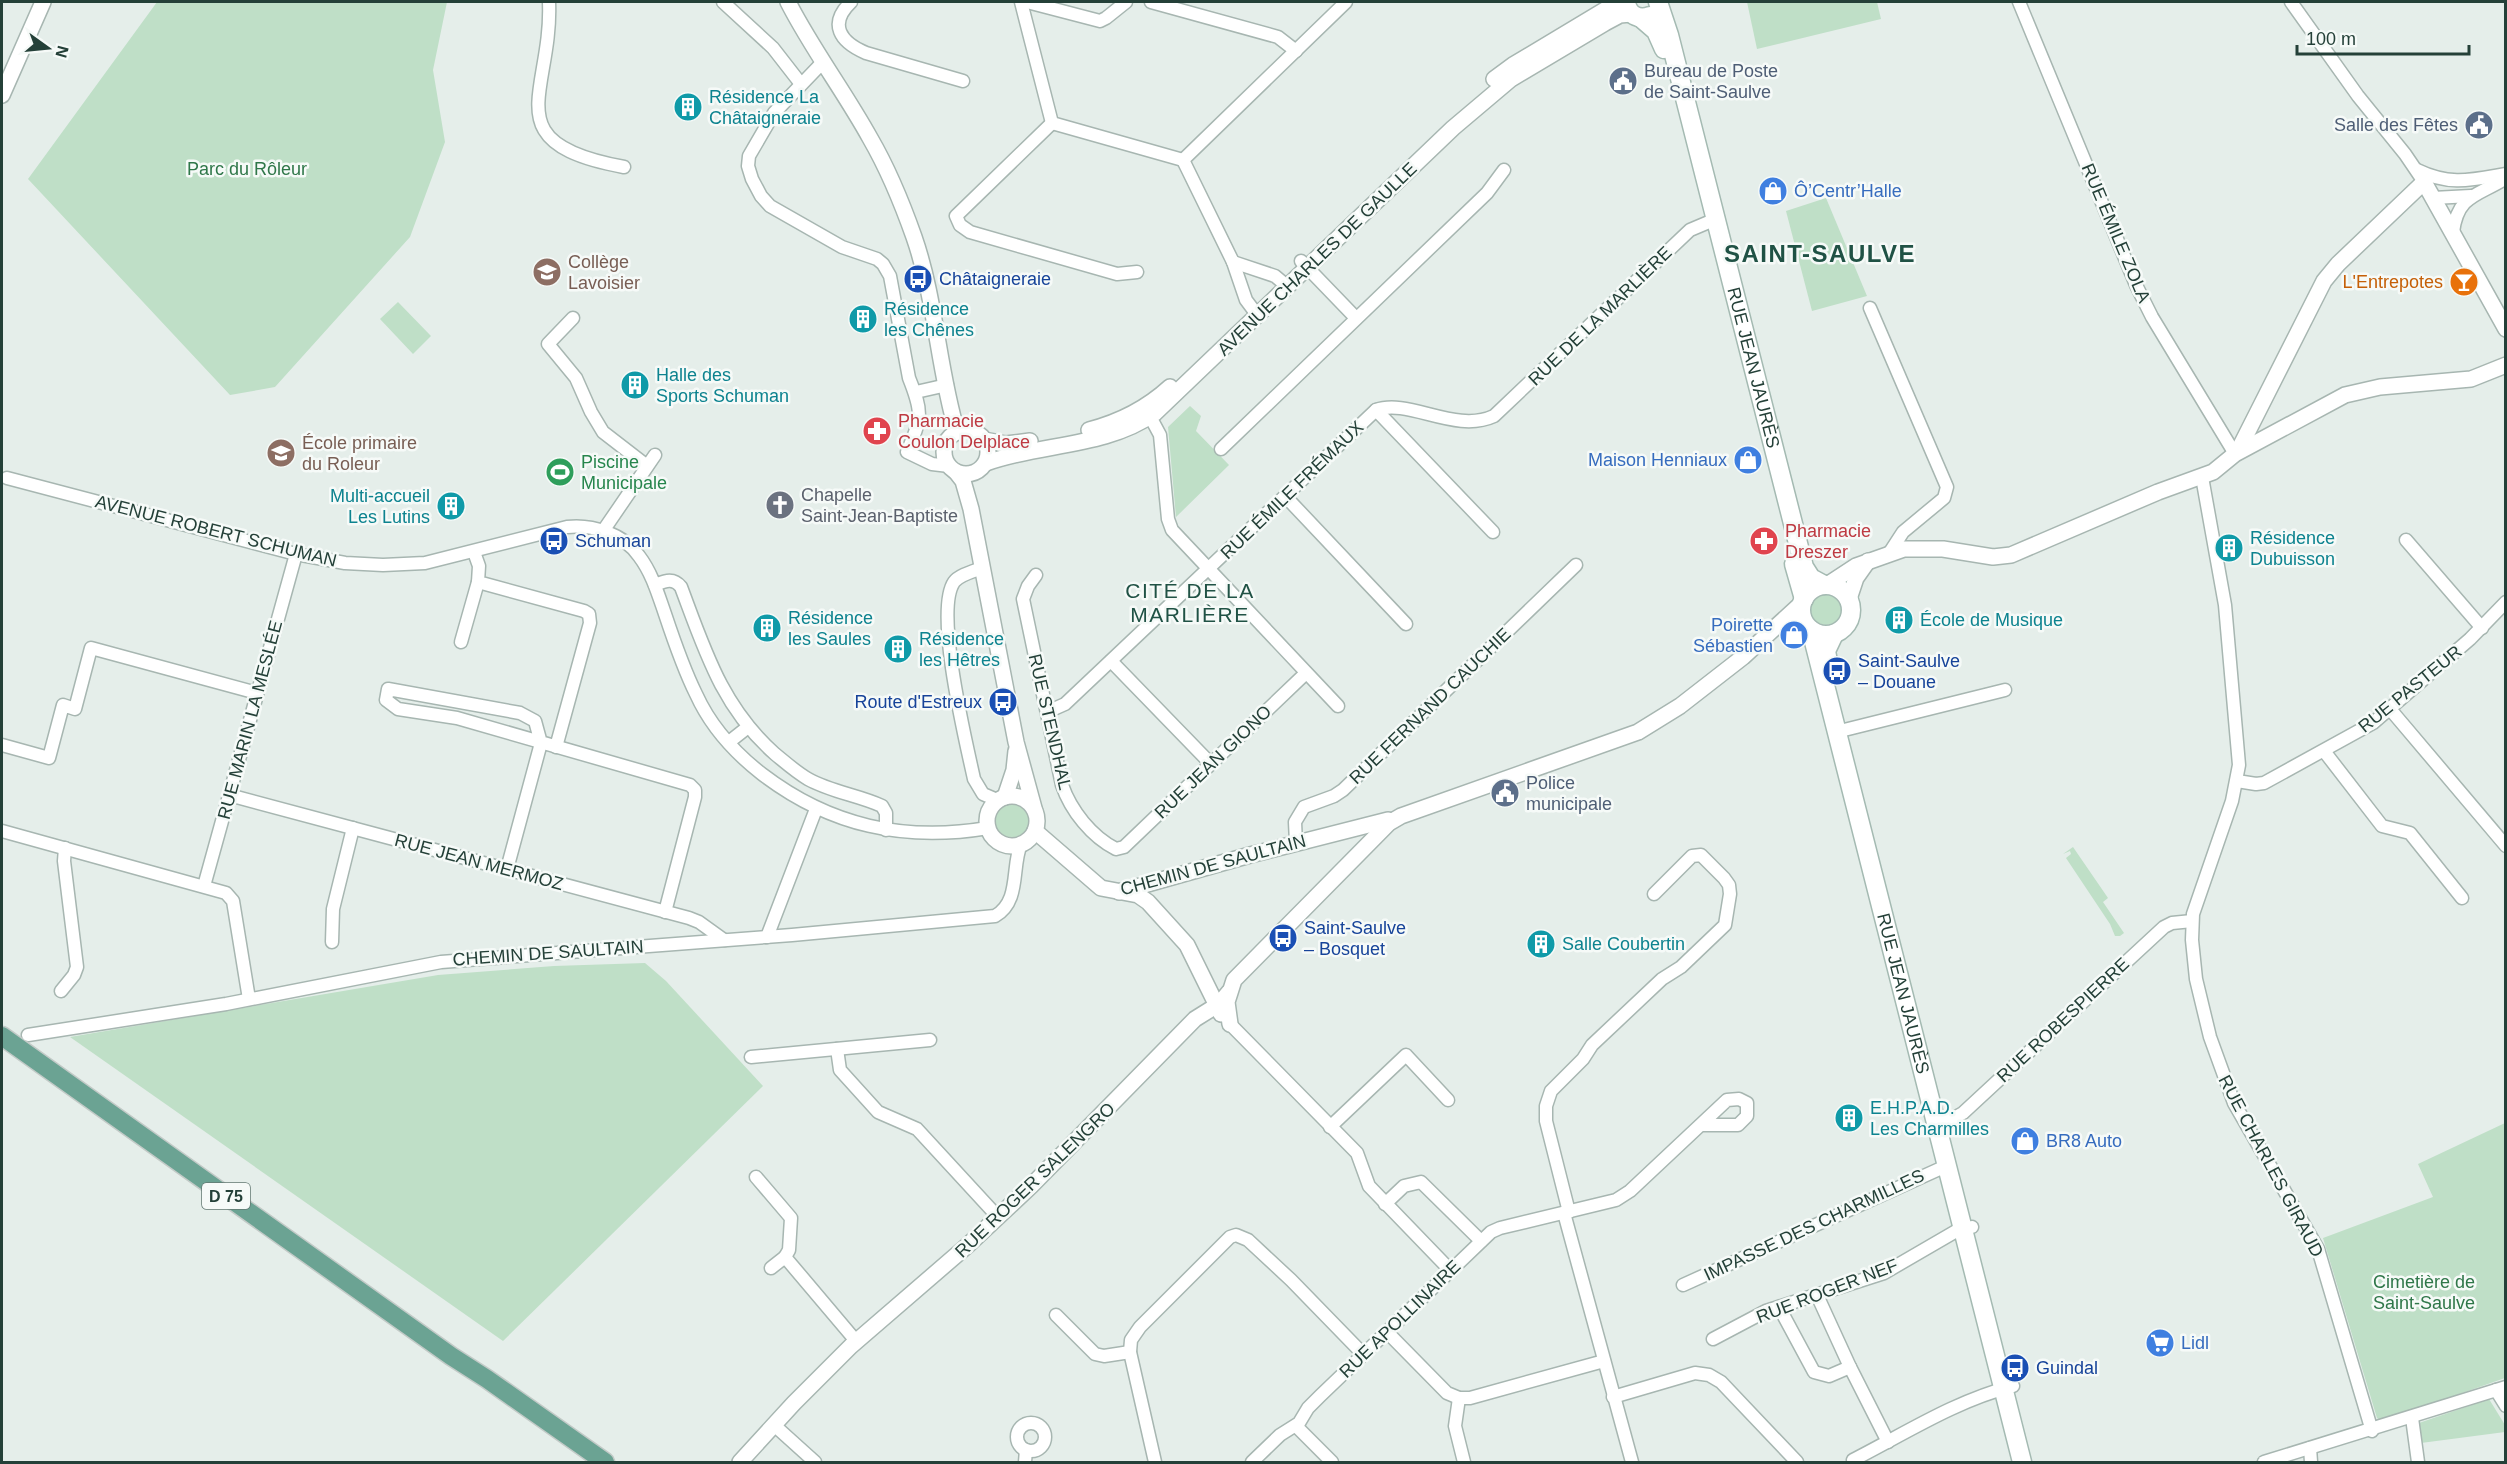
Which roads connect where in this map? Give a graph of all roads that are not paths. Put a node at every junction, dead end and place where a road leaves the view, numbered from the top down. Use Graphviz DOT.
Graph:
graph roads {
  1 [pos="43,2"];
  2 [pos="549,2"];
  3 [pos="723,2"];
  4 [pos="788,2"];
  5 [pos="851,2"];
  6 [pos="1021,2"];
  7 [pos="1027,2"];
  8 [pos="1125,2"];
  9 [pos="1151,2"];
  10 [pos="1346,2"];
  11 [pos="1658,2"];
  12 [pos="2019,2"];
  13 [pos="2291,2"];
  14 [pos="1629,9"];
  15 [pos="1296,51"];
  16 [pos="822,63"];
  17 [pos="963,81"];
  18 [pos="801,84"];
  19 [pos="2,95"];
  20 [pos="1052,123"];
  21 [pos="1183,160"];
  22 [pos="624,168"];
  23 [pos="1504,170"];
  24 [pos="2505,176"];
  25 [pos="2468,181"];
  26 [pos="2426,186"];
  27 [pos="2471,196"];
  28 [pos="1711,220"];
  29 [pos="2453,232"];
  30 [pos="1233,262"];
  31 [pos="1304,265"];
  32 [pos="1137,272"];
  33 [pos="1284,284"];
  34 [pos="1870,308"];
  35 [pos="1255,313"];
  36 [pos="1355,317"];
  37 [pos="573,318"];
  38 [pos="2505,329"];
  39 [pos="2505,365"];
  40 [pos="947,385"];
  41 [pos="916,392"];
  42 [pos="1376,410"];
  43 [pos="1148,412"];
  44 [pos="957,432"];
  45 [pos="984,440"];
  46 [pos="1221,449"];
  47 [pos="2235,454"];
  48 [pos="655,455"];
  49 [pos="647,466"];
  50 [pos="983,466"];
  51 [pos="953,469"];
  52 [pos="2202,477"];
  53 [pos="7,478"];
  54 [pos="1285,496"];
  55 [pos="971,509"];
  56 [pos="603,531"];
  57 [pos="1493,532"];
  58 [pos="2406,540"];
  59 [pos="474,552"];
  60 [pos="1890,552"];
  61 [pos="296,554"];
  62 [pos="1868,561"];
  63 [pos="1576,565"];
  64 [pos="982,568"];
  65 [pos="1208,569"];
  66 [pos="1036,575"];
  67 [pos="478,582"];
  68 [pos="655,585"];
  69 [pos="1826,585"];
  70 [pos="1849,599"];
  71 [pos="1803,600"];
  72 [pos="2505,602"];
  73 [pos="1406,624"];
  74 [pos="1777,628"];
  75 [pos="1809,628"];
  76 [pos="2482,628"];
  77 [pos="1834,634"];
  78 [pos="461,642"];
  79 [pos="1111,661"];
  80 [pos="1306,673"];
  81 [pos="2005,690"];
  82 [pos="257,693"];
  83 [pos="1338,706"];
  84 [pos="2390,709"];
  85 [pos="1047,712"];
  86 [pos="748,727"];
  87 [pos="1840,731"];
  88 [pos="729,742"];
  89 [pos="1016,742"];
  90 [pos="541,743"];
  91 [pos="2,745"];
  92 [pos="556,747"];
  93 [pos="2324,751"];
  94 [pos="1210,764"];
  95 [pos="2237,781"];
  96 [pos="230,795"];
  97 [pos="1001,798"];
  98 [pos="1034,808"];
  99 [pos="816,809"];
  100 [pos="1401,816"];
  101 [pos="353,828"];
  102 [pos="988,828"];
  103 [pos="886,830"];
  104 [pos="1353,830"];
  105 [pos="2,831"];
  106 [pos="1035,831"];
  107 [pos="1296,843"];
  108 [pos="1021,844"];
  109 [pos="2505,846"];
  110 [pos="64,848"];
  111 [pos="1119,849"];
  112 [pos="1361,849"];
  113 [pos="507,869"];
  114 [pos="1155,883"];
  115 [pos="204,886"];
  116 [pos="1119,892"];
  117 [pos="1654,894"];
  118 [pos="2462,898"];
  119 [pos="1148,902"];
  120 [pos="664,912"];
  121 [pos="2192,921"];
  122 [pos="767,937"];
  123 [pos="724,940"];
  124 [pos="332,942"];
  125 [pos="1200,971"];
  126 [pos="1232,986"];
  127 [pos="61,991"];
  128 [pos="249,999"];
  129 [pos="1216,1006"];
  130 [pos="1230,1024"];
  131 [pos="28,1035"];
  132 [pos="2,1036"];
  133 [pos="930,1040"];
  134 [pos="837,1048"];
  135 [pos="751,1057"];
  136 [pos="1448,1100"];
  137 [pos="1940,1122"];
  138 [pos="1701,1125"];
  139 [pos="1330,1127"];
  140 [pos="1946,1166"];
  141 [pos="756,1177"];
  142 [pos="1385,1204"];
  143 [pos="1566,1213"];
  144 [pos="998,1217"];
  145 [pos="1967,1228"];
  146 [pos="1481,1242"];
  147 [pos="785,1257"];
  148 [pos="771,1268"];
  149 [pos="1450,1271"];
  150 [pos="1683,1285"];
  151 [pos="1817,1295"];
  152 [pos="1779,1307"];
  153 [pos="1056,1315"];
  154 [pos="1387,1332"];
  155 [pos="1713,1339"];
  156 [pos="856,1341"];
  157 [pos="1130,1352"];
  158 [pos="1363,1354"];
  159 [pos="451,1356"];
  160 [pos="1604,1360"];
  161 [pos="1850,1366"];
  162 [pos="2008,1387"];
  163 [pos="2501,1388"];
  164 [pos="1613,1397"];
  165 [pos="1459,1398"];
  166 [pos="2505,1406"];
  167 [pos="2412,1418"];
  168 [pos="774,1425"];
  169 [pos="1296,1426"];
  170 [pos="2372,1431"];
  171 [pos="1888,1442"];
  172 [pos="2310,1448"];
  173 [pos="1854,1460"];
  174 [pos="584,1462"];
  175 [pos="605,1462"];
  176 [pos="740,1462"];
  177 [pos="816,1462"];
  178 [pos="1155,1462"];
  179 [pos="1252,1462"];
  180 [pos="1332,1462"];
  181 [pos="1464,1462"];
  182 [pos="1632,1462"];
  183 [pos="1797,1462"];
  184 [pos="2022,1462"];
  185 [pos="2033,1462"];
  186 [pos="2264,1462"];
  187 [pos="2311,1462"];
  188 [pos="2418,1462"];
  1 -- 19 [label="street"];
  2 -- 22 [label="street"];
  3 -- 18 [label="street"];
  4 -- 16 [label="street"];
  5 -- 17 [label="street"];
  6 -- 20 [label="street"];
  7 -- 8 [label="street"];
  9 -- 15 [label="street"];
  10 -- 15 [label="street"];
  11 -- 14 [label="main road"];
  11 -- 28 [label="main road, RUE JEAN JAURÈS"];
  12 -- 47 [label="street, RUE ÉMILE ZOLA"];
  13 -- 26 [label="street"];
  14 -- 28 [label="main road, RUE JEAN JAURÈS"];
  14 -- 31 [label="street, AVENUE CHARLES DE GAULLE"];
  15 -- 21 [label="street"];
  16 -- 18 [label="street"];
  16 -- 40 [label="street"];
  18 -- 41 [label="street"];
  20 -- 21 [label="street"];
  20 -- 32 [label="street"];
  21 -- 30 [label="street"];
  23 -- 36 [label="street"];
  24 -- 25 [label="street"];
  24 -- 27 [label="street"];
  25 -- 26 [label="street"];
  25 -- 26 [label="street"];
  26 -- 27 [label="street"];
  26 -- 29 [label="street"];
  26 -- 47 [label="street"];
  27 -- 29 [label="street"];
  28 -- 42 [label="street, RUE DE LA MARLIÈRE"];
  28 -- 69 [label="main road, RUE JEAN JAURÈS"];
  28 -- 71 [label="main road, RUE JEAN JAURÈS"];
  29 -- 38 [label="street"];
  30 -- 33 [label="street"];
  30 -- 35 [label="street"];
  31 -- 33 [label="street, AVENUE CHARLES DE GAULLE"];
  31 -- 36 [label="street"];
  33 -- 35 [label="street, AVENUE CHARLES DE GAULLE"];
  34 -- 60 [label="street"];
  35 -- 43 [label="street, AVENUE CHARLES DE GAULLE"];
  36 -- 46 [label="street"];
  37 -- 49 [label="street"];
  39 -- 47 [label="street"];
  40 -- 41 [label="street"];
  40 -- 44 [label="street"];
  41 -- 51 [label="street"];
  42 -- 54 [label="street, RUE ÉMILE FRÉMAUX"];
  42 -- 57 [label="street"];
  43 -- 45 [label="street, AVENUE CHARLES DE GAULLE"];
  43 -- 50 [label="street, AVENUE CHARLES DE GAULLE"];
  43 -- 65 [label="street"];
  44 -- 45 [label="street"];
  44 -- 51 [label="street"];
  45 -- 50 [label="street"];
  47 -- 52 [label="street"];
  48 -- 49 [label="street"];
  49 -- 56 [label="street"];
  50 -- 51 [label="street"];
  50 -- 55 [label="street"];
  51 -- 55 [label="street"];
  52 -- 60 [label="street"];
  52 -- 95 [label="street, RUE CHARLES GIRAUD"];
  53 -- 61 [label="street, AVENUE ROBERT SCHUMAN"];
  54 -- 65 [label="street, RUE ÉMILE FRÉMAUX"];
  54 -- 73 [label="street"];
  55 -- 64 [label="street"];
  56 -- 59 [label="street, AVENUE ROBERT SCHUMAN"];
  56 -- 68 [label="street"];
  58 -- 76 [label="street"];
  59 -- 61 [label="street, AVENUE ROBERT SCHUMAN"];
  59 -- 67 [label="street"];
  60 -- 62 [label="street"];
  61 -- 82 [label="street, RUE MARIN LA MESLÉE"];
  62 -- 69 [label="street"];
  62 -- 70 [label="street"];
  63 -- 107 [label="street, RUE FERNAND CAUCHIE"];
  64 -- 89 [label="street"];
  64 -- 97 [label="street"];
  65 -- 79 [label="street, RUE ÉMILE FRÉMAUX"];
  65 -- 80 [label="street"];
  66 -- 85 [label="street, RUE STENDHAL"];
  67 -- 78 [label="street"];
  67 -- 92 [label="street"];
  68 -- 86 [label="street"];
  68 -- 88 [label="street"];
  69 -- 70 [label="main road"];
  69 -- 71 [label="main road"];
  70 -- 77 [label="main road"];
  71 -- 74 [label="street"];
  71 -- 75 [label="main road"];
  72 -- 76 [label="street, RUE PASTEUR"];
  74 -- 75 [label="street"];
  74 -- 100 [label="street"];
  75 -- 77 [label="main road"];
  75 -- 87 [label="main road, RUE JEAN JAURÈS"];
  76 -- 84 [label="street, RUE PASTEUR"];
  77 -- 87 [label="main road, RUE JEAN JAURÈS"];
  79 -- 85 [label="street, RUE ÉMILE FRÉMAUX"];
  79 -- 94 [label="street"];
  80 -- 83 [label="street"];
  80 -- 94 [label="street, RUE JEAN GIONO"];
  81 -- 87 [label="street"];
  82 -- 91 [label="street"];
  82 -- 96 [label="street, RUE MARIN LA MESLÉE"];
  84 -- 93 [label="street, RUE PASTEUR"];
  84 -- 109 [label="street"];
  85 -- 111 [label="street, RUE STENDHAL"];
  86 -- 88 [label="street"];
  86 -- 103 [label="street"];
  87 -- 137 [label="main road, RUE JEAN JAURÈS"];
  88 -- 99 [label="street"];
  89 -- 97 [label="street"];
  89 -- 98 [label="street"];
  90 -- 90 [label="street"];
  90 -- 92 [label="street"];
  90 -- 113 [label="street"];
  92 -- 120 [label="street"];
  93 -- 95 [label="street, RUE PASTEUR"];
  93 -- 118 [label="street"];
  94 -- 111 [label="street, RUE JEAN GIONO"];
  95 -- 121 [label="street, RUE CHARLES GIRAUD"];
  96 -- 101 [label="street, RUE JEAN MERMOZ"];
  96 -- 115 [label="street, RUE MARIN LA MESLÉE"];
  97 -- 98 [label="street"];
  97 -- 102 [label="street"];
  98 -- 106 [label="street"];
  99 -- 103 [label="street"];
  99 -- 122 [label="street"];
  100 -- 104 [label="street, CHEMIN DE SAULTAIN"];
  100 -- 112 [label="street"];
  101 -- 113 [label="street, RUE JEAN MERMOZ"];
  101 -- 124 [label="street"];
  102 -- 103 [label="street"];
  102 -- 108 [label="street"];
  104 -- 107 [label="street, CHEMIN DE SAULTAIN"];
  104 -- 112 [label="street"];
  105 -- 110 [label="street"];
  106 -- 108 [label="street"];
  106 -- 116 [label="street, CHEMIN DE SAULTAIN"];
  107 -- 114 [label="street, CHEMIN DE SAULTAIN"];
  108 -- 122 [label="street, CHEMIN DE SAULTAIN"];
  110 -- 115 [label="street"];
  110 -- 127 [label="street"];
  112 -- 126 [label="street"];
  113 -- 120 [label="street, RUE JEAN MERMOZ"];
  114 -- 116 [label="street, CHEMIN DE SAULTAIN"];
  114 -- 119 [label="street"];
  115 -- 128 [label="street"];
  116 -- 119 [label="street"];
  117 -- 143 [label="street"];
  119 -- 125 [label="street"];
  120 -- 123 [label="street, RUE JEAN MERMOZ"];
  121 -- 137 [label="street, RUE ROBESPIERRE"];
  121 -- 170 [label="street, RUE CHARLES GIRAUD"];
  122 -- 123 [label="street, CHEMIN DE SAULTAIN"];
  123 -- 128 [label="street, CHEMIN DE SAULTAIN"];
  125 -- 126 [label="street"];
  125 -- 129 [label="street"];
  126 -- 129 [label="street, RUE ROGER SALENGRO"];
  126 -- 130 [label="street"];
  128 -- 131 [label="street, CHEMIN DE SAULTAIN"];
  129 -- 130 [label="street"];
  129 -- 144 [label="street, RUE ROGER SALENGRO"];
  130 -- 139 [label="street"];
  132 -- 159 [label="main road, D 75"];
  133 -- 134 [label="street"];
  134 -- 135 [label="street"];
  134 -- 144 [label="street"];
  136 -- 139 [label="street"];
  137 -- 140 [label="main road, RUE JEAN JAURÈS"];
  137 -- 145 [label="main road, RUE JEAN JAURÈS"];
  138 -- 143 [label="street, RUE APOLLINAIRE"];
  139 -- 142 [label="street"];
  140 -- 145 [label="main road, RUE JEAN JAURÈS"];
  140 -- 150 [label="street, IMPASSE DES CHARMILLES"];
  141 -- 147 [label="street"];
  142 -- 146 [label="street"];
  142 -- 149 [label="street"];
  143 -- 146 [label="street, RUE APOLLINAIRE"];
  143 -- 160 [label="street"];
  144 -- 156 [label="street, RUE ROGER SALENGRO"];
  145 -- 151 [label="street, RUE ROGER NEF"];
  145 -- 162 [label="main road, RUE JEAN JAURÈS"];
  146 -- 149 [label="street, RUE APOLLINAIRE"];
  147 -- 148 [label="street"];
  147 -- 156 [label="street"];
  149 -- 154 [label="street, RUE APOLLINAIRE"];
  151 -- 152 [label="street, RUE ROGER NEF"];
  151 -- 161 [label="street"];
  152 -- 155 [label="street, RUE ROGER NEF"];
  152 -- 161 [label="street"];
  153 -- 157 [label="street"];
  154 -- 158 [label="street, RUE APOLLINAIRE"];
  154 -- 165 [label="street"];
  156 -- 168 [label="street, RUE ROGER SALENGRO"];
  157 -- 158 [label="street"];
  157 -- 178 [label="street"];
  158 -- 169 [label="street, RUE APOLLINAIRE"];
  159 -- 174 [label="main road, D 75"];
  159 -- 175 [label="main road, D 75"];
  160 -- 164 [label="street"];
  160 -- 165 [label="street"];
  161 -- 171 [label="street"];
  162 -- 171 [label="street"];
  162 -- 184 [label="main road, RUE JEAN JAURÈS"];
  162 -- 185 [label="main road, RUE JEAN JAURÈS"];
  163 -- 166 [label="street"];
  163 -- 167 [label="street"];
  164 -- 182 [label="street"];
  164 -- 183 [label="street"];
  165 -- 181 [label="street"];
  167 -- 170 [label="street"];
  167 -- 188 [label="street"];
  168 -- 176 [label="street, RUE ROGER SALENGRO"];
  168 -- 177 [label="street"];
  169 -- 179 [label="street, RUE APOLLINAIRE"];
  169 -- 180 [label="street"];
  170 -- 172 [label="street"];
  171 -- 173 [label="street"];
  172 -- 186 [label="street"];
  172 -- 187 [label="street"];
}
